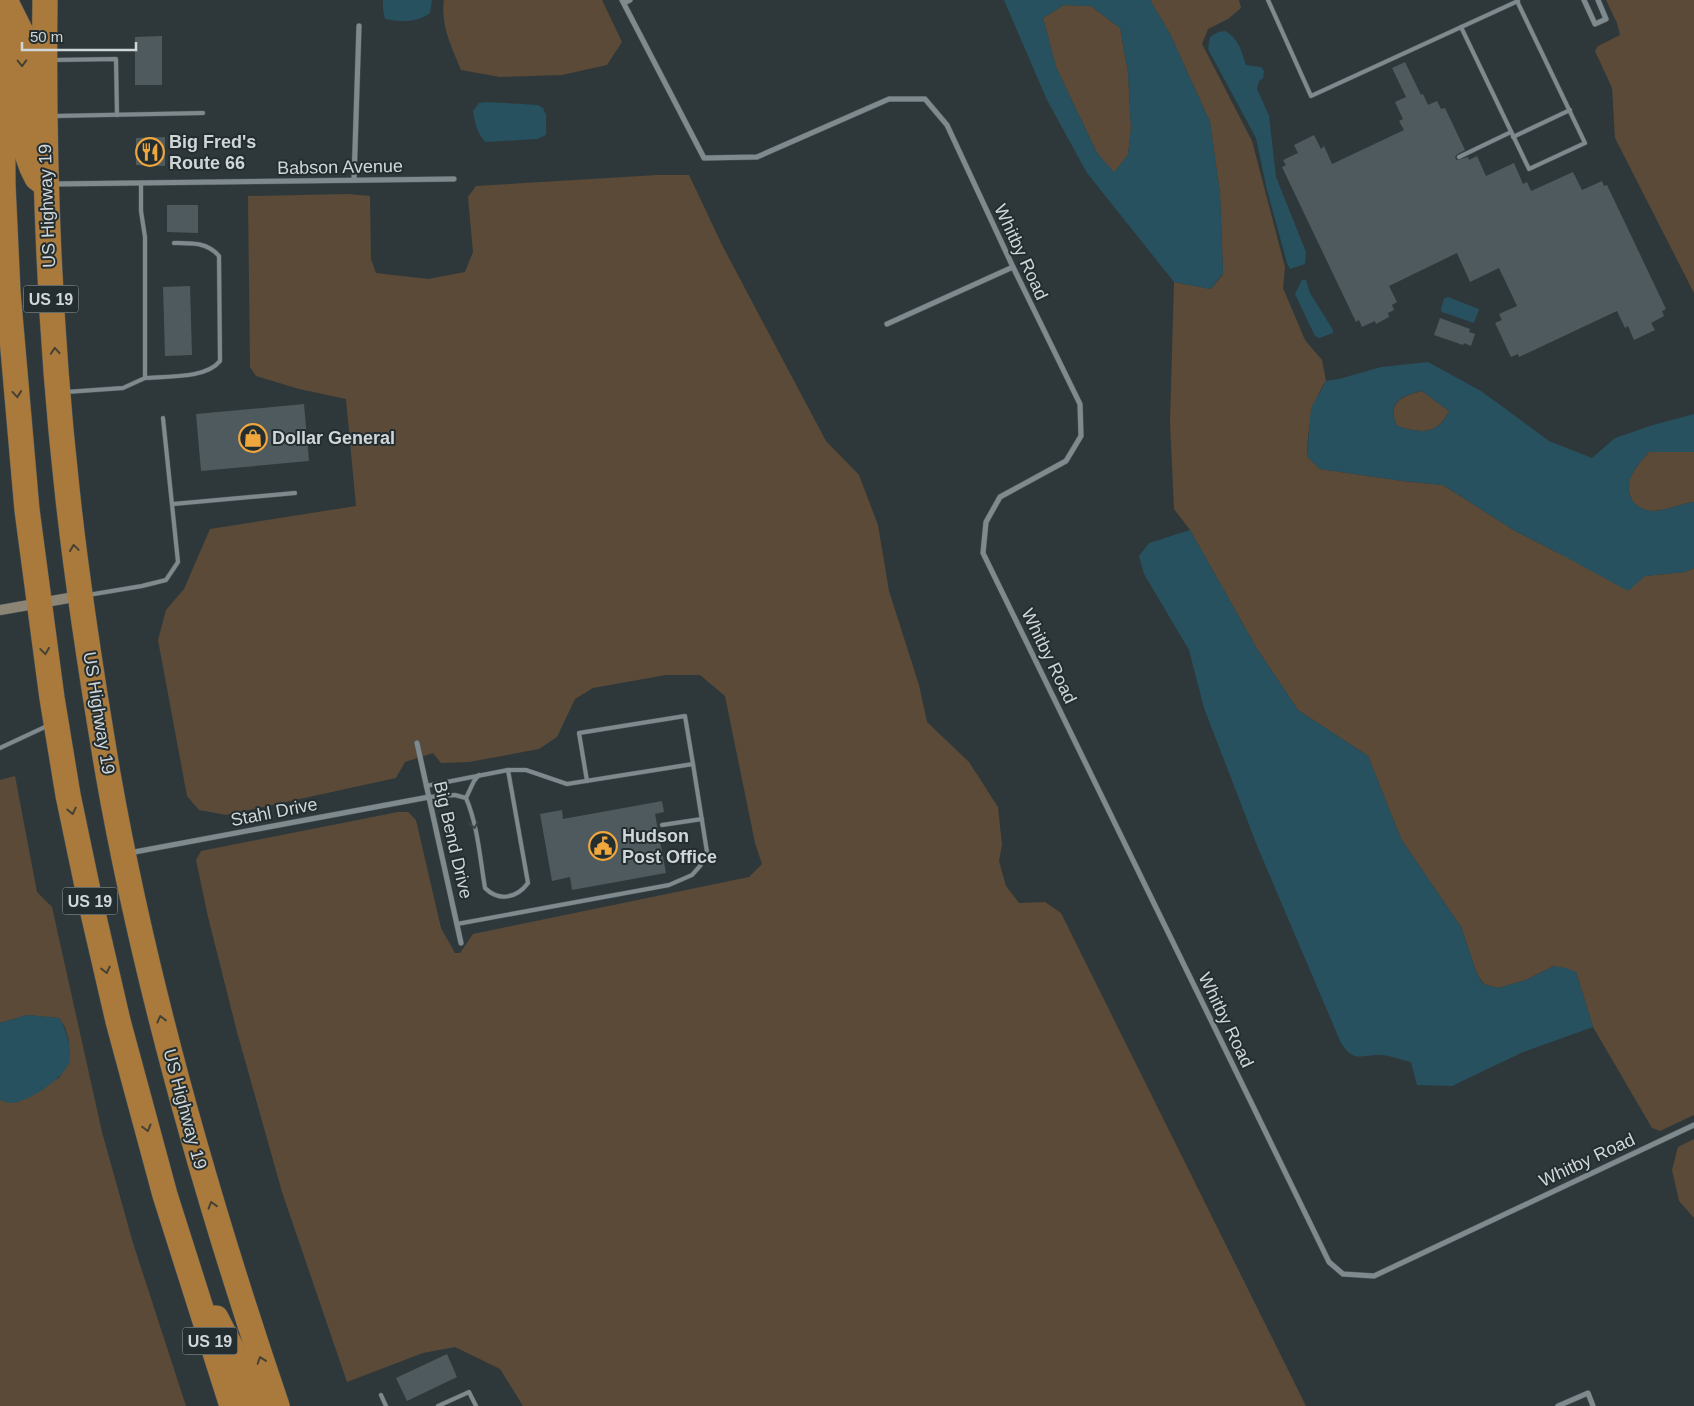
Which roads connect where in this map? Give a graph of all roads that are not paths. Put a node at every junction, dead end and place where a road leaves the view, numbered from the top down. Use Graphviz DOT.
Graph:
graph roads {
  1 [pos="4,0"];
  2 [pos="44,0"];
  3 [pos="630,0"];
  4 [pos="1268,0"];
  5 [pos="1518,0"];
  6 [pos="1584,0"];
  7 [pos="1598,0"];
  8 [pos="623,2"];
  9 [pos="359,26"];
  10 [pos="1461,27"];
  11 [pos="44,60"];
  12 [pos="1570,110"];
  13 [pos="203,113"];
  14 [pos="116,115"];
  15 [pos="45,116"];
  16 [pos="1511,132"];
  17 [pos="1513,137"];
  18 [pos="1459,157"];
  19 [pos="454,179"];
  20 [pos="354,180"];
  21 [pos="141,183"];
  22 [pos="46,184"];
  23 [pos="174,243"];
  24 [pos="1013,267"];
  25 [pos="5,306"];
  26 [pos="887,324"];
  27 [pos="145,378"];
  28 [pos="58,392"];
  29 [pos="163,418"];
  30 [pos="295,493"];
  31 [pos="173,504"];
  32 [pos="81,596"];
  33 [pos="39,603"];
  34 [pos="0,610"];
  35 [pos="56,722"];
  36 [pos="417,743"];
  37 [pos="0,748"];
  38 [pos="693,764"];
  39 [pos="508,770"];
  40 [pos="479,775"];
  41 [pos="587,781"];
  42 [pos="426,786"];
  43 [pos="429,797"];
  44 [pos="466,798"];
  45 [pos="702,819"];
  46 [pos="662,825"];
  47 [pos="124,854"];
  48 [pos="457,924"];
  49 [pos="461,943"];
  50 [pos="1694,1125"];
  51 [pos="190,1276"];
  52 [pos="381,1394"];
  53 [pos="232,1406"];
  54 [pos="253,1406"];
  55 [pos="277,1406"];
  56 [pos="386,1406"];
  57 [pos="438,1406"];
  58 [pos="476,1406"];
  59 [pos="1558,1406"];
  60 [pos="1593,1406"];
  1 -- 22 [label="highway, one-way"];
  1 -- 25 [label="highway, US 19"];
  2 -- 11 [label="highway, US Highway 19 / US 19"];
  3 -- 8 [label="street"];
  4 -- 10 [label="lane"];
  5 -- 10 [label="lane"];
  5 -- 12 [label="lane"];
  6 -- 7 [label="street"];
  8 -- 24 [label="street, Whitby Road"];
  9 -- 20 [label="street"];
  10 -- 16 [label="lane"];
  11 -- 14 [label="lane"];
  11 -- 15 [label="highway, US Highway 19 / US 19"];
  12 -- 17 [label="lane"];
  12 -- 17 [label="lane"];
  13 -- 14 [label="lane"];
  14 -- 15 [label="lane"];
  15 -- 22 [label="highway, US Highway 19 / US 19"];
  16 -- 17 [label="lane"];
  16 -- 18 [label="lane"];
  19 -- 20 [label="street, Babson Avenue"];
  20 -- 21 [label="street, Babson Avenue"];
  21 -- 22 [label="street, Babson Avenue"];
  21 -- 27 [label="lane"];
  28 -- 22 [label="highway, US Highway 19 / US 19, one-way"];
  23 -- 27 [label="lane"];
  24 -- 26 [label="street"];
  24 -- 50 [label="street, Whitby Road"];
  25 -- 33 [label="highway, US 19, one-way"];
  27 -- 28 [label="lane"];
  32 -- 28 [label="highway, US Highway 19 / US 19, one-way"];
  29 -- 31 [label="lane"];
  30 -- 31 [label="lane"];
  31 -- 32 [label="lane"];
  32 -- 33 [label="street"];
  32 -- 47 [label="highway, US Highway 19 / US 19"];
  33 -- 34 [label="street"];
  33 -- 35 [label="highway, US 19, one-way"];
  35 -- 37 [label="lane"];
  35 -- 51 [label="highway, US 19, one-way"];
  36 -- 42 [label="street, Big Bend Drive"];
  38 -- 41 [label="lane"];
  38 -- 41 [label="lane"];
  38 -- 45 [label="lane"];
  39 -- 40 [label="lane"];
  39 -- 41 [label="lane"];
  44 -- 39 [label="lane, one-way"];
  40 -- 42 [label="lane"];
  40 -- 44 [label="lane"];
  42 -- 43 [label="street, Big Bend Drive"];
  43 -- 44 [label="lane"];
  43 -- 47 [label="street, Stahl Drive"];
  43 -- 48 [label="street, Big Bend Drive"];
  45 -- 46 [label="lane"];
  45 -- 48 [label="lane"];
  55 -- 47 [label="highway, US Highway 19 / US 19, one-way"];
  48 -- 49 [label="street, Big Bend Drive"];
  51 -- 53 [label="highway, US 19"];
  51 -- 54 [label="highway"];
  52 -- 56 [label="lane"];
  57 -- 58 [label="lane"];
  59 -- 60 [label="street"];
}
